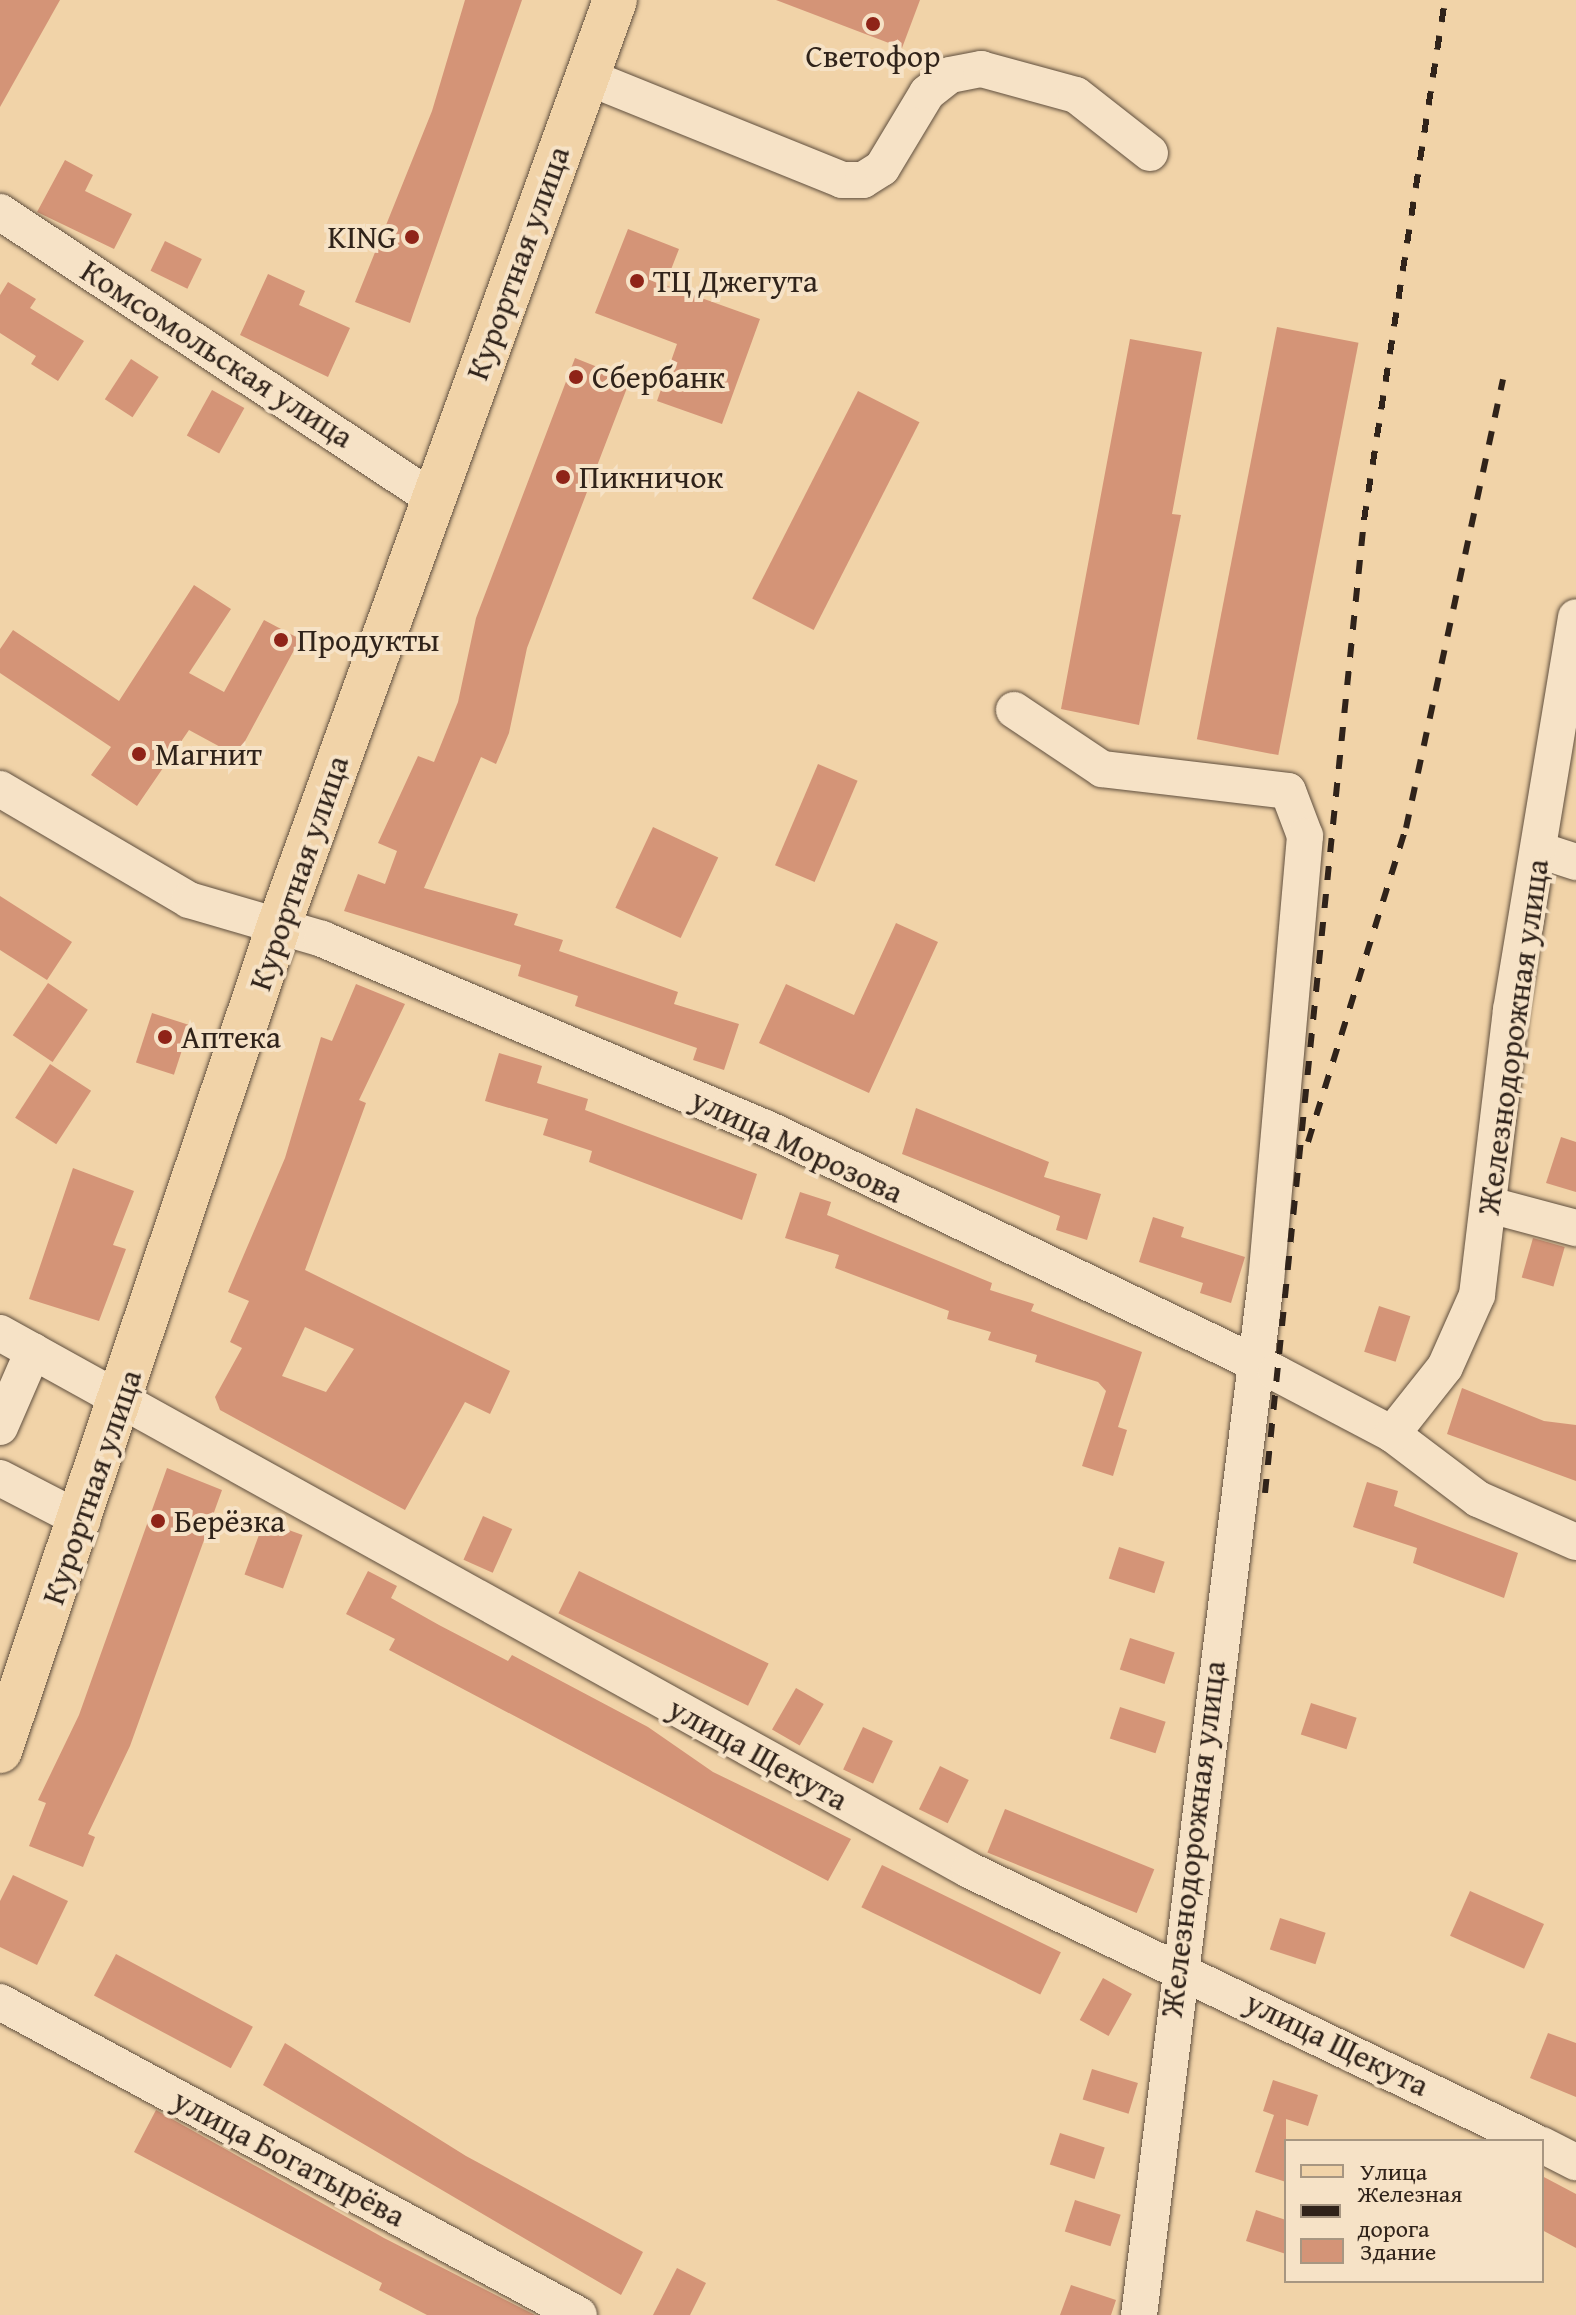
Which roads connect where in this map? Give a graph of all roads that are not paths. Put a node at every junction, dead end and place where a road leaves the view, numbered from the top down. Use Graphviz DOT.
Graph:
graph roads {
  1 [pos="615,0"];
  2 [pos="585,76"];
  3 [pos="1150,153"];
  4 [pos="0,212"];
  5 [pos="432,498"];
  6 [pos="1576,617"];
  7 [pos="1014,710"];
  8 [pos="0,789"];
  9 [pos="1539,850"];
  10 [pos="1576,862"];
  11 [pos="278,928"];
  12 [pos="1490,1205"];
  13 [pos="1576,1228"];
  14 [pos="0,1333"];
  15 [pos="33,1351"];
  16 [pos="1251,1363"];
  17 [pos="121,1402"];
  18 [pos="0,1427"];
  19 [pos="1392,1434"];
  20 [pos="0,1478"];
  21 [pos="83,1521"];
  22 [pos="1576,1542"];
  23 [pos="0,1751"];
  24 [pos="1177,1965"];
  25 [pos="0,2002"];
  26 [pos="1529,2139"];
  27 [pos="1544,2146"];
  28 [pos="1576,2162"];
  29 [pos="579,2315"];
  30 [pos="1139,2315"];
  1 -- 2 [label="main road, Курортная улица"];
  2 -- 3 [label="street"];
  2 -- 5 [label="main road, Курортная улица"];
  4 -- 5 [label="street, Комсомольская улица"];
  5 -- 11 [label="main road, Курортная улица"];
  6 -- 9 [label="street, Железнодорожная улица"];
  7 -- 16 [label="street, Железнодорожная улица"];
  8 -- 11 [label="street, улица Морозова"];
  9 -- 10 [label="street"];
  9 -- 12 [label="street, Железнодорожная улица"];
  11 -- 16 [label="street, улица Морозова"];
  11 -- 17 [label="main road, Курортная улица"];
  12 -- 13 [label="street"];
  12 -- 19 [label="street, Железнодорожная улица"];
  14 -- 15 [label="street, улица Щекута"];
  15 -- 17 [label="street, улица Щекута"];
  15 -- 18 [label="street"];
  16 -- 19 [label="street, улица Морозова"];
  16 -- 24 [label="street, Железнодорожная улица"];
  17 -- 21 [label="main road, Курортная улица"];
  17 -- 24 [label="street, улица Щекута"];
  19 -- 22 [label="street, улица Морозова"];
  20 -- 21 [label="street"];
  21 -- 23 [label="main road, Курортная улица"];
  24 -- 26 [label="street, улица Щекута"];
  24 -- 30 [label="street, Железнодорожная улица"];
  25 -- 29 [label="street, улица Богатырёва"];
  27 -- 28 [label="street"];
}
